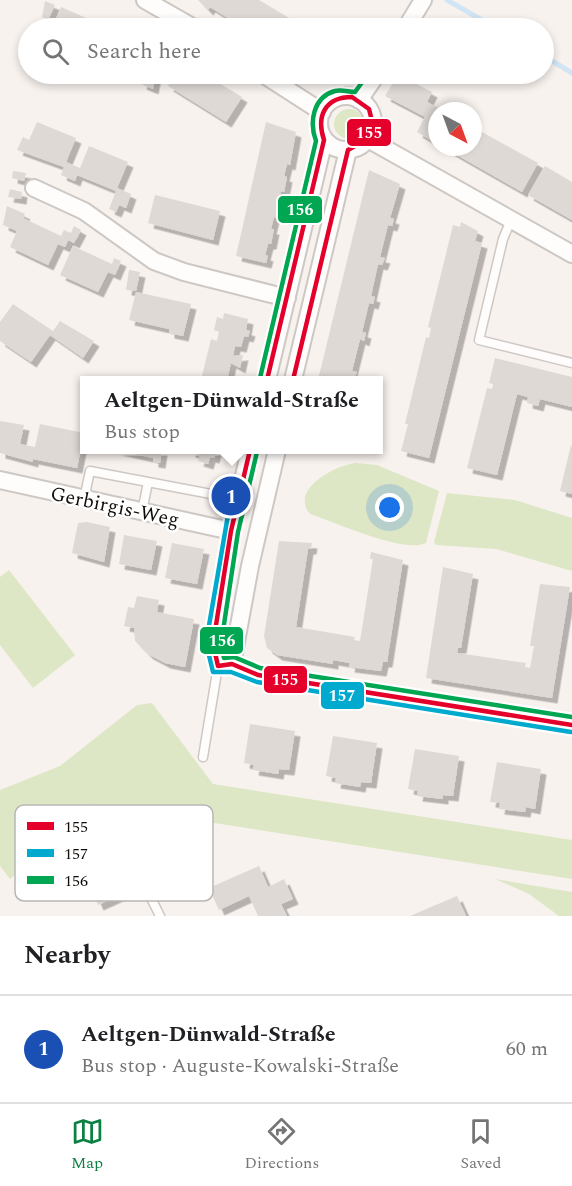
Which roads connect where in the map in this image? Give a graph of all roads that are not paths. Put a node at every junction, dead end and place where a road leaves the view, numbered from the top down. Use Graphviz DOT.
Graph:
graph roads {
  1 [pos="145,0"];
  2 [pos="423,0"];
  3 [pos="176,18"];
  4 [pos="412,18"];
  5 [pos="279,84"];
  6 [pos="370,84"];
  7 [pos="359,100"];
  8 [pos="322,112"];
  9 [pos="369,139"];
  10 [pos="324,140"];
  11 [pos="348,150"];
  12 [pos="34,188"];
  13 [pos="511,220"];
  14 [pos="572,254"];
  15 [pos="287,298"];
  16 [pos="572,363"];
  17 [pos="268,376"];
  18 [pos="294,376"];
  19 [pos="249,454"];
  20 [pos="276,454"];
  21 [pos="0,480"];
  22 [pos="148,483"];
  23 [pos="211,494"];
  24 [pos="84,500"];
  25 [pos="142,512"];
  26 [pos="231,531"];
  27 [pos="225,665"];
  28 [pos="572,725"];
  29 [pos="203,757"];
  30 [pos="153,901"];
  31 [pos="160,916"];
  1 -- 3 [label="street"];
  2 -- 4 [label="street"];
  5 -- 8 [label="street"];
  6 -- 7 [label="street"];
  7 -- 8 [label="street"];
  7 -- 9 [label="street"];
  8 -- 10 [label="street"];
  9 -- 11 [label="street"];
  9 -- 13 [label="street"];
  10 -- 11 [label="street"];
  10 -- 15 [label="street"];
  11 -- 18 [label="street"];
  12 -- 15 [label="street"];
  13 -- 14 [label="street"];
  13 -- 16 [label="lane"];
  15 -- 17 [label="street"];
  19 -- 26 [label="street"];
  20 -- 27 [label="street"];
  21 -- 24 [label="street, Gerbirgis-Weg"];
  22 -- 23 [label="lane"];
  22 -- 24 [label="lane"];
  22 -- 25 [label="lane"];
  24 -- 25 [label="street, Gerbirgis-Weg"];
  25 -- 26 [label="street, Gerbirgis-Weg"];
  26 -- 27 [label="street"];
  27 -- 28 [label="street"];
  27 -- 29 [label="lane"];
  30 -- 31 [label="lane"];
}
